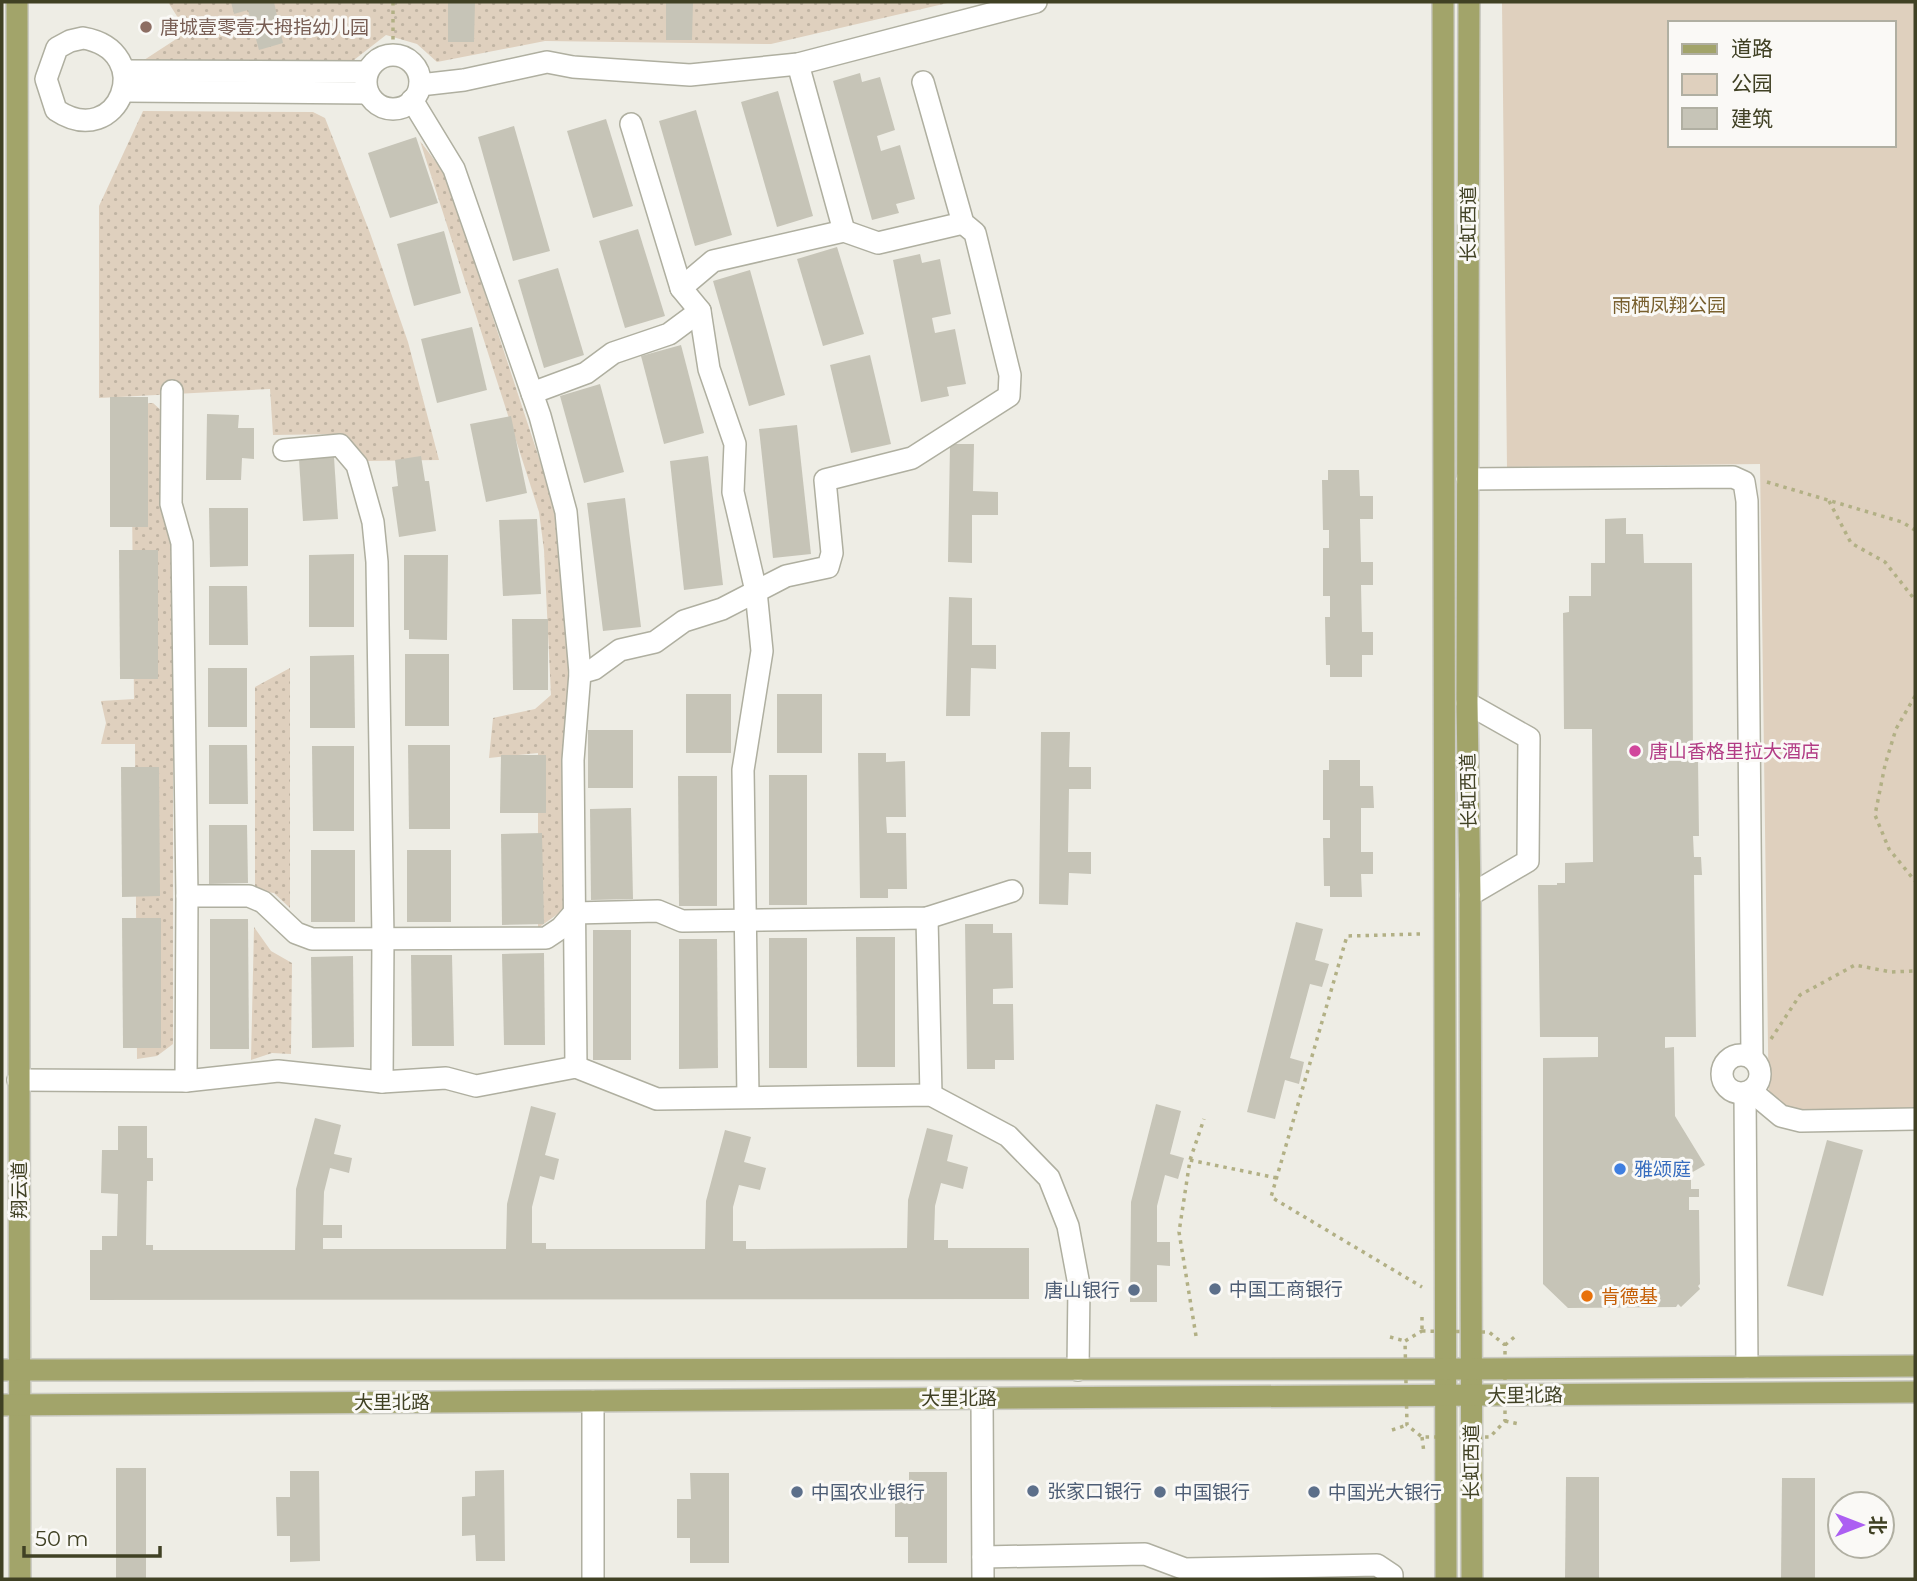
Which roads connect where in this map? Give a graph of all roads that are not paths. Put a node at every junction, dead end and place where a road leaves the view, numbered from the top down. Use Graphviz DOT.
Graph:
graph roads {
  1 [pos="17,2"];
  2 [pos="1036,2"];
  3 [pos="1443,2"];
  4 [pos="1469,2"];
  5 [pos="798,64"];
  6 [pos="18,77"];
  7 [pos="46,79"];
  8 [pos="124,81"];
  9 [pos="368,82"];
  10 [pos="923,82"];
  11 [pos="416,92"];
  12 [pos="631,124"];
  13 [pos="963,223"];
  14 [pos="844,231"];
  15 [pos="681,288"];
  16 [pos="700,311"];
  17 [pos="172,391"];
  18 [pos="532,393"];
  19 [pos="284,450"];
  20 [pos="1467,479"];
  21 [pos="755,591"];
  22 [pos="580,673"];
  23 [pos="1466,703"];
  24 [pos="1012,891"];
  25 [pos="1470,895"];
  26 [pos="187,896"];
  27 [pos="574,913"];
  28 [pos="927,918"];
  29 [pos="745,920"];
  30 [pos="383,939"];
  31 [pos="1752,1057"];
  32 [pos="576,1066"];
  33 [pos="18,1080"];
  34 [pos="186,1081"];
  35 [pos="382,1082"];
  36 [pos="1748,1092"];
  37 [pos="748,1096"];
  38 [pos="930,1096"];
  39 [pos="1915,1119"];
  40 [pos="1915,1366"];
  41 [pos="1747,1367"];
  42 [pos="1444,1369"];
  43 [pos="1471,1369"];
  44 [pos="11,1370"];
  45 [pos="1078,1370"];
  46 [pos="1915,1392"];
  47 [pos="1444,1395"];
  48 [pos="1471,1395"];
  49 [pos="982,1398"];
  50 [pos="593,1401"];
  51 [pos="11,1405"];
  52 [pos="983,1557"];
  53 [pos="20,1579"];
  54 [pos="593,1579"];
  55 [pos="983,1579"];
  56 [pos="1392,1579"];
  57 [pos="1446,1579"];
  58 [pos="1472,1579"];
  1 -- 6 [label="main road, 翔云道"];
  2 -- 5 [label="street"];
  3 -- 42 [label="main road, 长虹西道"];
  4 -- 20 [label="main road, 长虹西道"];
  5 -- 11 [label="street"];
  5 -- 14 [label="street"];
  6 -- 7 [label="street"];
  6 -- 33 [label="main road, 翔云道"];
  7 -- 8 [label="street"];
  7 -- 8 [label="street"];
  8 -- 9 [label="street"];
  9 -- 11 [label="street"];
  9 -- 11 [label="street"];
  10 -- 13 [label="street"];
  11 -- 18 [label="street"];
  12 -- 15 [label="street"];
  13 -- 14 [label="street"];
  13 -- 21 [label="street"];
  14 -- 15 [label="street"];
  15 -- 16 [label="street"];
  16 -- 18 [label="street"];
  16 -- 21 [label="street"];
  17 -- 26 [label="street"];
  18 -- 22 [label="street"];
  19 -- 30 [label="street"];
  20 -- 23 [label="main road, 长虹西道"];
  20 -- 31 [label="street"];
  21 -- 22 [label="street"];
  21 -- 29 [label="street"];
  22 -- 27 [label="street"];
  23 -- 25 [label="main road, 长虹西道"];
  23 -- 25 [label="street"];
  24 -- 28 [label="street"];
  25 -- 43 [label="main road, 长虹西道"];
  26 -- 30 [label="street"];
  26 -- 34 [label="street"];
  27 -- 29 [label="street"];
  27 -- 30 [label="street"];
  27 -- 32 [label="street"];
  28 -- 29 [label="street"];
  28 -- 38 [label="street"];
  29 -- 37 [label="street"];
  30 -- 35 [label="street"];
  31 -- 36 [label="street"];
  31 -- 36 [label="street"];
  32 -- 35 [label="street"];
  32 -- 37 [label="street"];
  33 -- 34 [label="street"];
  33 -- 44 [label="main road, 翔云道"];
  34 -- 35 [label="street"];
  36 -- 39 [label="street"];
  36 -- 41 [label="street"];
  37 -- 38 [label="street"];
  38 -- 45 [label="street"];
  40 -- 41 [label="main road, 大里北路"];
  41 -- 43 [label="main road, 大里北路"];
  42 -- 43 [label="main road, 大里北路"];
  42 -- 45 [label="main road, 大里北路"];
  42 -- 47 [label="main road, 长虹西道"];
  43 -- 48 [label="main road, 长虹西道"];
  44 -- 45 [label="main road, 大里北路"];
  44 -- 51 [label="main road, 翔云道"];
  46 -- 48 [label="main road, 大里北路"];
  47 -- 48 [label="main road, 大里北路"];
  47 -- 49 [label="main road, 大里北路"];
  47 -- 57 [label="main road, 长虹西道"];
  48 -- 58 [label="main road, 长虹西道"];
  49 -- 50 [label="main road, 大里北路"];
  49 -- 52 [label="street"];
  50 -- 51 [label="main road, 大里北路"];
  50 -- 54 [label="street"];
  51 -- 53 [label="main road, 翔云道"];
  52 -- 55 [label="street"];
  52 -- 56 [label="street"];
}
